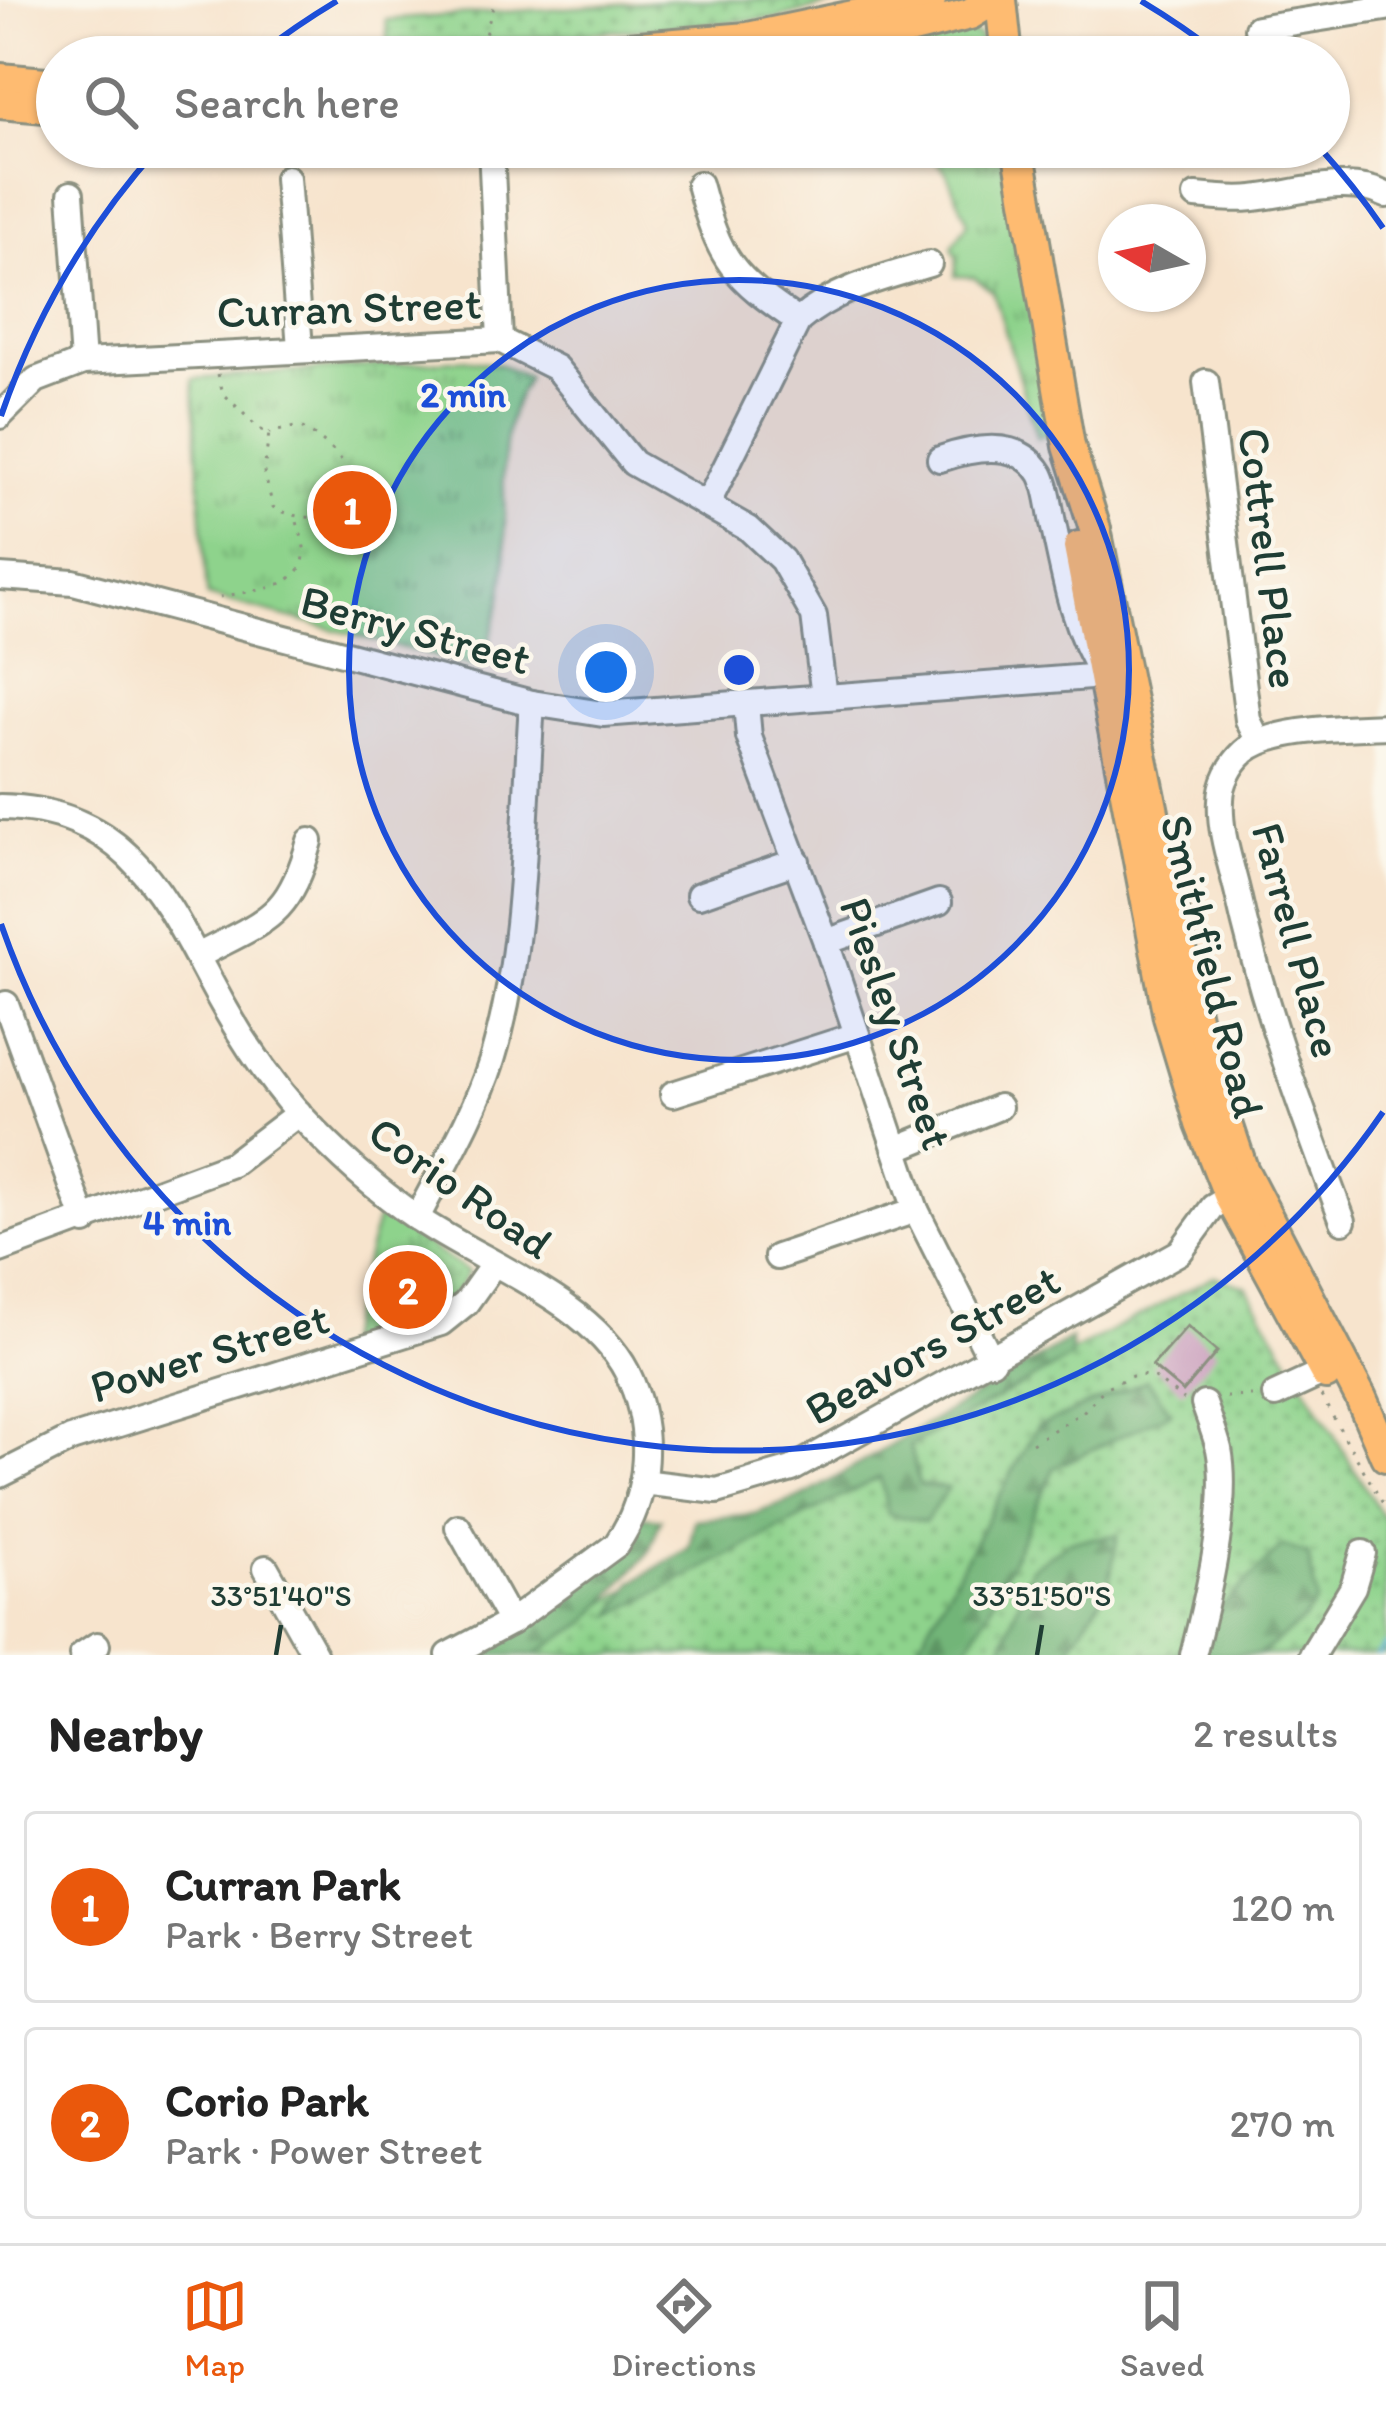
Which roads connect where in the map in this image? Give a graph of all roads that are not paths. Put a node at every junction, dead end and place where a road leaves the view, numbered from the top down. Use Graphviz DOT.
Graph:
graph roads {
  1 [pos="930,0"];
  2 [pos="997,0"];
  3 [pos="1386,8"];
  4 [pos="1257,28"];
  5 [pos="758,36"];
  6 [pos="880,36"];
  7 [pos="1003,36"];
  8 [pos="0,79"];
  9 [pos="36,82"];
  10 [pos="0,103"];
  11 [pos="36,107"];
  12 [pos="492,168"];
  13 [pos="1021,168"];
  14 [pos="287,178"];
  15 [pos="699,184"];
  16 [pos="71,194"];
  17 [pos="1386,195"];
  18 [pos="1196,196"];
  19 [pos="929,264"];
  20 [pos="798,321"];
  21 [pos="500,340"];
  22 [pos="300,348"];
  23 [pos="83,362"];
  24 [pos="1206,382"];
  25 [pos="0,416"];
  26 [pos="940,459"];
  27 [pos="1060,467"];
  28 [pos="707,505"];
  29 [pos="1092,516"];
  30 [pos="0,577"];
  31 [pos="1103,676"];
  32 [pos="824,697"];
  33 [pos="532,703"];
  34 [pos="746,704"];
  35 [pos="1386,726"];
  36 [pos="1259,742"];
  37 [pos="0,807"];
  38 [pos="1155,819"];
  39 [pos="310,841"];
  40 [pos="797,861"];
  41 [pos="699,895"];
  42 [pos="940,902"];
  43 [pos="826,942"];
  44 [pos="198,956"];
  45 [pos="1186,984"];
  46 [pos="6,1004"];
  47 [pos="857,1034"];
  48 [pos="673,1094"];
  49 [pos="999,1107"];
  50 [pos="298,1114"];
  51 [pos="896,1149"];
  52 [pos="1230,1197"];
  53 [pos="916,1210"];
  54 [pos="417,1218"];
  55 [pos="1342,1221"];
  56 [pos="85,1222"];
  57 [pos="0,1250"];
  58 [pos="777,1257"];
  59 [pos="493,1264"];
  60 [pos="1321,1321"];
  61 [pos="992,1361"];
  62 [pos="1325,1372"];
  63 [pos="1263,1396"];
  64 [pos="1204,1404"];
  65 [pos="1386,1456"];
  66 [pos="1386,1467"];
  67 [pos="0,1475"];
  68 [pos="642,1483"];
  69 [pos="458,1527"];
  70 [pos="1364,1553"];
  71 [pos="266,1568"];
  72 [pos="511,1622"];
  73 [pos="315,1655"];
  74 [pos="449,1655"];
  75 [pos="1193,1655"];
  76 [pos="1312,1655"];
  1 -- 5 [label="main road"];
  2 -- 6 [label="main road"];
  2 -- 7 [label="main road"];
  3 -- 4 [label="street"];
  8 -- 9 [label="main road"];
  10 -- 11 [label="main road"];
  12 -- 21 [label="street"];
  13 -- 27 [label="main road, Smithfield Road"];
  14 -- 22 [label="street"];
  15 -- 20 [label="street"];
  16 -- 23 [label="street"];
  17 -- 18 [label="street"];
  19 -- 20 [label="street"];
  20 -- 28 [label="street"];
  21 -- 22 [label="street, Curran Street"];
  21 -- 28 [label="street, Curran Street"];
  22 -- 23 [label="street, Curran Street"];
  23 -- 25 [label="street, Curran Street"];
  24 -- 36 [label="street, Cottrell Place"];
  26 -- 27 [label="street"];
  27 -- 29 [label="main road, Smithfield Road"];
  27 -- 31 [label="main road, Smithfield Road"];
  28 -- 32 [label="street, Curran Street"];
  29 -- 31 [label="main road"];
  29 -- 38 [label="main road, Smithfield Road"];
  30 -- 33 [label="street, Berry Street"];
  31 -- 32 [label="street, Berry Street"];
  31 -- 38 [label="main road"];
  31 -- 52 [label="main road, Smithfield Road"];
  32 -- 34 [label="street, Berry Street"];
  33 -- 34 [label="street, Berry Street"];
  33 -- 54 [label="street"];
  34 -- 40 [label="street, Piesley Street"];
  35 -- 36 [label="street"];
  36 -- 55 [label="street, Farrell Place"];
  37 -- 44 [label="street, Corio Road"];
  38 -- 45 [label="main road, Smithfield Road"];
  39 -- 44 [label="street"];
  40 -- 41 [label="street"];
  40 -- 43 [label="street, Piesley Street"];
  42 -- 43 [label="street"];
  43 -- 47 [label="street, Piesley Street"];
  44 -- 50 [label="street, Corio Road"];
  45 -- 52 [label="main road"];
  45 -- 60 [label="main road, Smithfield Road"];
  46 -- 56 [label="street"];
  47 -- 48 [label="street"];
  47 -- 51 [label="street, Piesley Street"];
  49 -- 51 [label="street"];
  50 -- 54 [label="street, Corio Road"];
  50 -- 56 [label="street"];
  51 -- 53 [label="street, Piesley Street"];
  52 -- 60 [label="main road"];
  52 -- 61 [label="street, Beavors Street"];
  52 -- 62 [label="main road, Smithfield Road"];
  53 -- 58 [label="street"];
  53 -- 61 [label="street, Piesley Street"];
  54 -- 59 [label="street, Corio Road"];
  56 -- 57 [label="street"];
  59 -- 67 [label="street, Power Street"];
  59 -- 68 [label="street, Corio Road"];
  60 -- 65 [label="main road, Smithfield Road"];
  61 -- 68 [label="street, Beavors Street"];
  62 -- 63 [label="street"];
  62 -- 66 [label="main road, Smithfield Road"];
  64 -- 75 [label="street"];
  68 -- 72 [label="street, Corio Road"];
  69 -- 72 [label="street"];
  70 -- 76 [label="street"];
  71 -- 73 [label="street"];
  72 -- 74 [label="street, Corio Road"];
}
